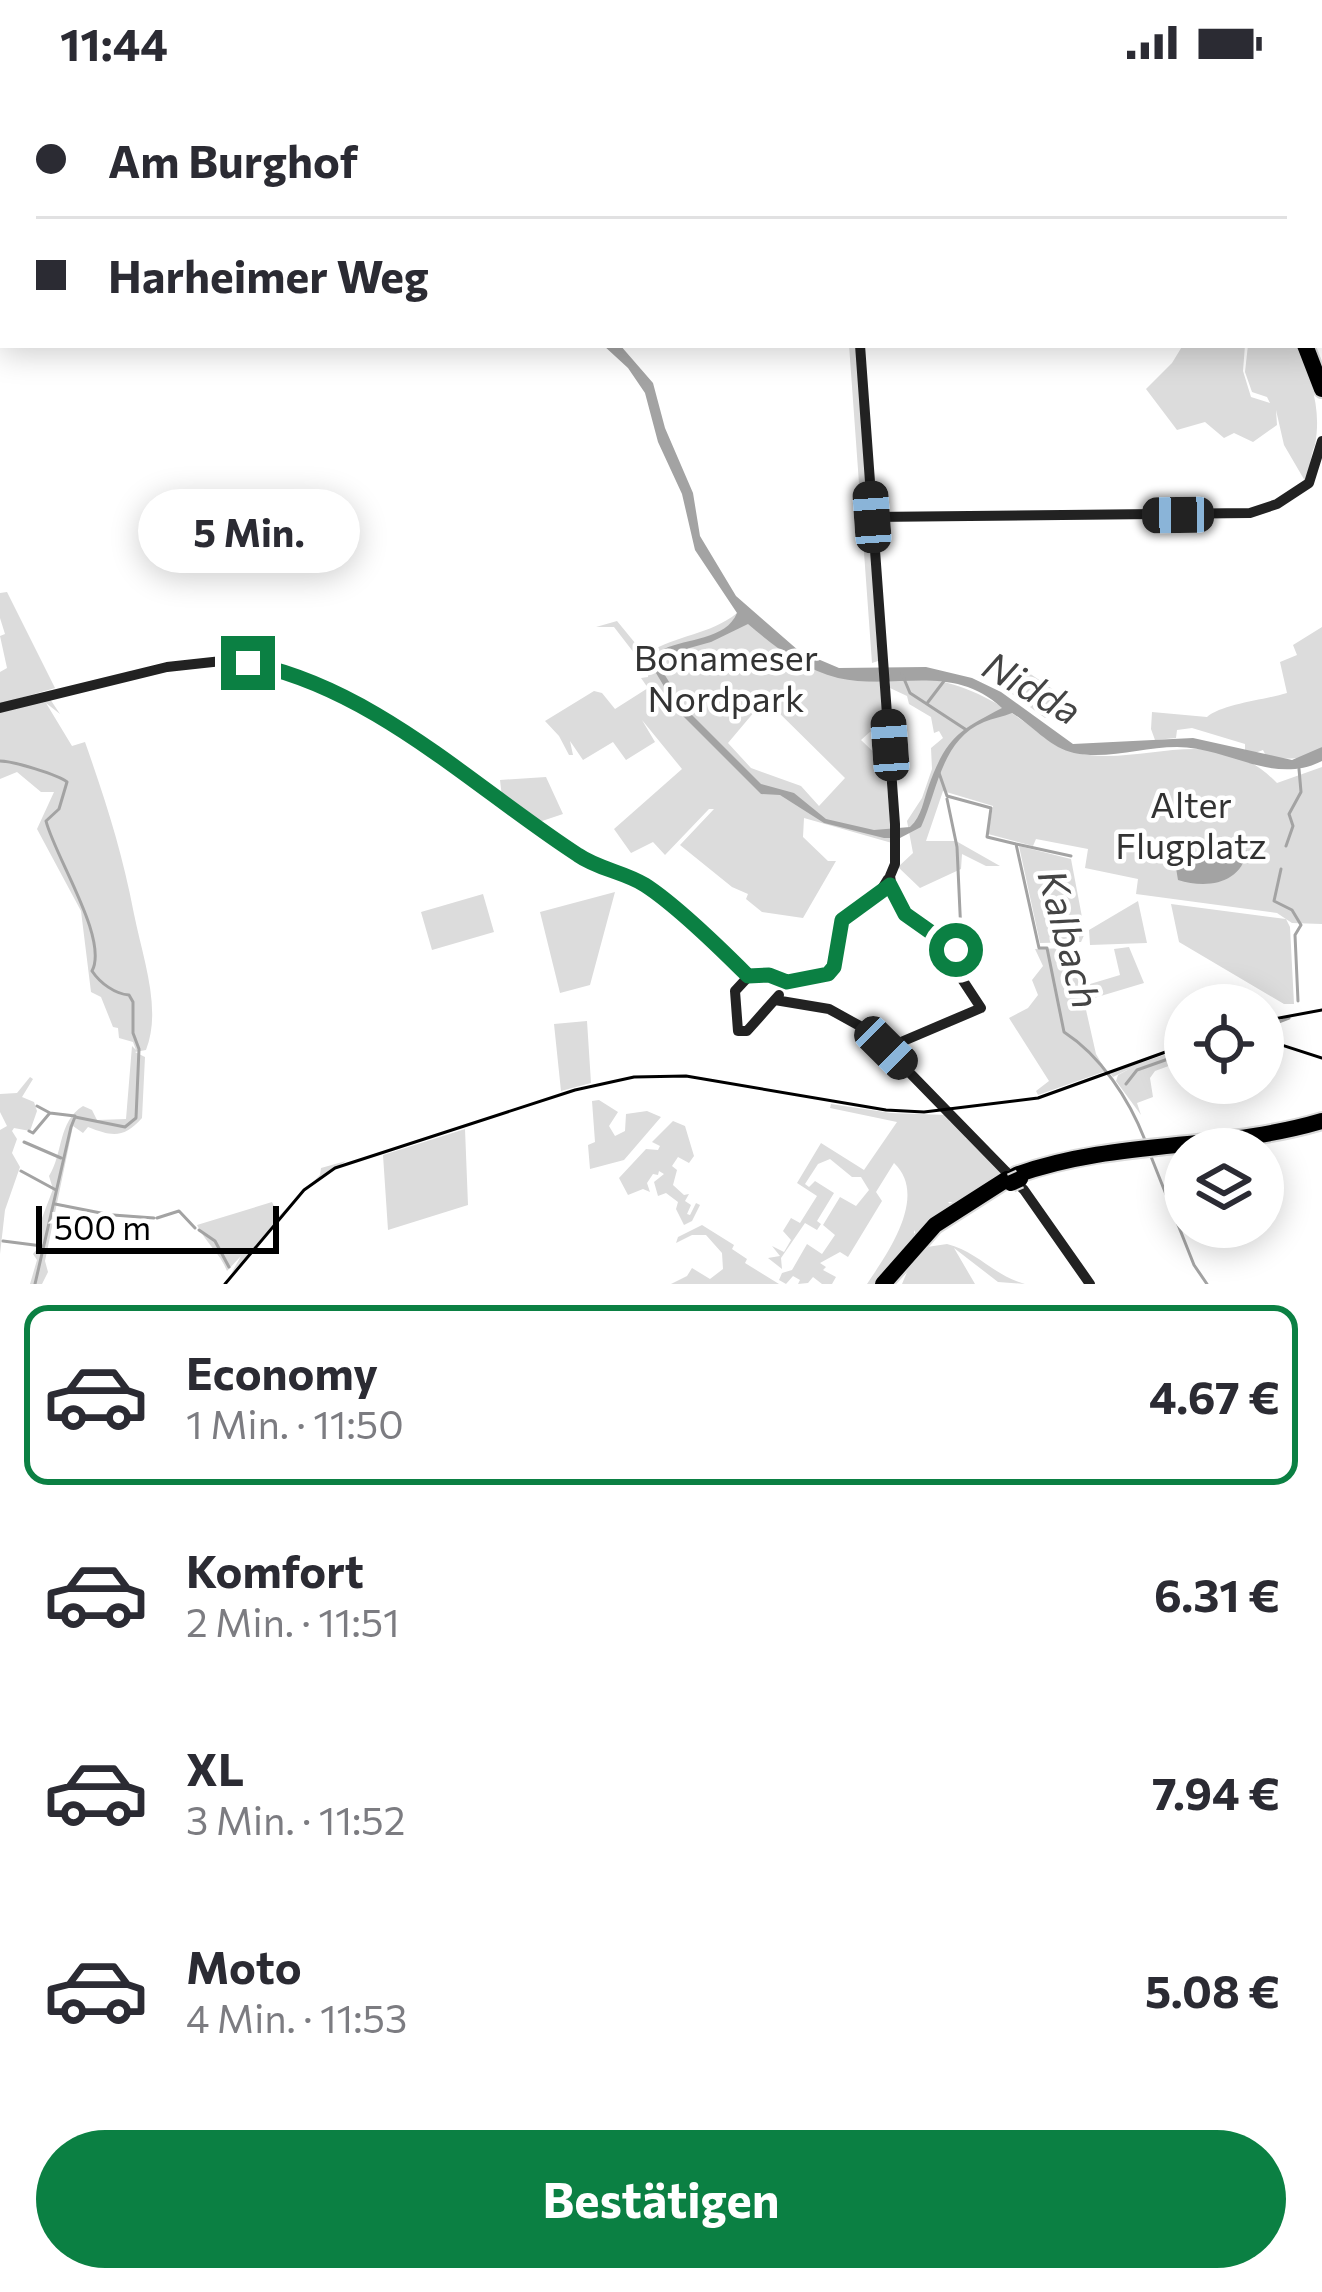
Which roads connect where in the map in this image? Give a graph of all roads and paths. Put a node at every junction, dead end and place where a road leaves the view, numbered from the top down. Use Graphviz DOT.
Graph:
graph roads {
  1 [pos="860,348"];
  2 [pos="1309,348"];
  3 [pos="1322,389"];
  4 [pos="1322,441"];
  5 [pos="872,517"];
  6 [pos="0,708"];
  7 [pos="888,882"];
  8 [pos="748,976"];
  9 [pos="784,985"];
  10 [pos="776,1000"];
  11 [pos="797,1001"];
  12 [pos="886,1048"];
  13 [pos="1322,1124"];
  14 [pos="1014,1179"];
  15 [pos="887,1284"];
  16 [pos="1090,1284"];
  1 -- 5 [label="street"];
  2 -- 3 [label="highway"];
  4 -- 5 [label="street"];
  5 -- 7 [label="street"];
  6 -- 8 [label="street"];
  7 -- 9 [label="street"];
  7 -- 12 [label="street"];
  8 -- 9 [label="street"];
  8 -- 10 [label="street"];
  9 -- 10 [label="street"];
  9 -- 11 [label="street"];
  10 -- 11 [label="street"];
  11 -- 12 [label="street"];
  12 -- 14 [label="street"];
  13 -- 14 [label="highway"];
  14 -- 15 [label="highway"];
  14 -- 16 [label="street"];
}
